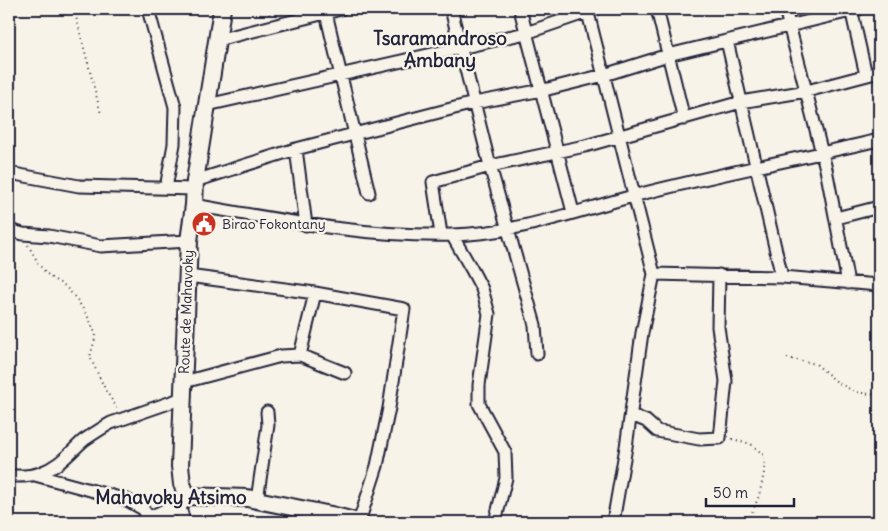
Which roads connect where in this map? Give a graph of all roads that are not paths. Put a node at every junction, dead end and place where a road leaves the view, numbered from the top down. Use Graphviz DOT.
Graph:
graph roads {
  1 [pos="148,9"];
  2 [pos="222,9"];
  3 [pos="341,9"];
  4 [pos="451,9"];
  5 [pos="520,9"];
  6 [pos="590,9"];
  7 [pos="657,9"];
  8 [pos="785,9"];
  9 [pos="854,9"];
  10 [pos="325,11"];
  11 [pos="790,25"];
  12 [pos="526,33"];
  13 [pos="217,40"];
  14 [pos="727,41"];
  15 [pos="461,48"];
  16 [pos="668,55"];
  17 [pos="879,72"];
  18 [pos="604,75"];
  19 [pos="866,75"];
  20 [pos="341,76"];
  21 [pos="544,89"];
  22 [pos="807,90"];
  23 [pos="474,102"];
  24 [pos="742,102"];
  25 [pos="207,106"];
  26 [pos="684,119"];
  27 [pos="355,134"];
  28 [pos="619,136"];
  29 [pos="879,140"];
  30 [pos="296,149"];
  31 [pos="557,153"];
  32 [pos="821,153"];
  33 [pos="490,166"];
  34 [pos="757,166"];
  35 [pos="9,173"];
  36 [pos="166,188"];
  37 [pos="194,192"];
  38 [pos="369,193"];
  39 [pos="634,196"];
  40 [pos="879,207"];
  41 [pos="573,212"];
  42 [pos="836,218"];
  43 [pos="306,225"];
  44 [pos="508,229"];
  45 [pos="9,230"];
  46 [pos="447,235"];
  47 [pos="189,241"];
  48 [pos="654,274"];
  49 [pos="719,275"];
  50 [pos="188,276"];
  51 [pos="782,277"];
  52 [pos="848,283"];
  53 [pos="879,285"];
  54 [pos="315,293"];
  55 [pos="300,354"];
  56 [pos="537,354"];
  57 [pos="345,373"];
  58 [pos="183,390"];
  59 [pos="267,412"];
  60 [pos="631,414"];
  61 [pos="35,475"];
  62 [pos="9,476"];
  63 [pos="183,499"];
  64 [pos="257,500"];
  65 [pos="330,519"];
  66 [pos="148,521"];
  67 [pos="184,522"];
  68 [pos="359,522"];
  69 [pos="495,522"];
  70 [pos="612,522"];
  1 -- 36 [label="street"];
  2 -- 13 [label="street, Route de Mahavoky"];
  3 -- 10 [label="street"];
  4 -- 15 [label="street"];
  5 -- 12 [label="street"];
  6 -- 12 [label="street"];
  6 -- 18 [label="street"];
  7 -- 16 [label="street"];
  8 -- 11 [label="street"];
  9 -- 11 [label="street"];
  9 -- 19 [label="street"];
  10 -- 13 [label="street"];
  10 -- 20 [label="street"];
  11 -- 14 [label="street"];
  11 -- 22 [label="street"];
  12 -- 15 [label="street"];
  12 -- 21 [label="street"];
  13 -- 25 [label="street, Route de Mahavoky"];
  14 -- 16 [label="street"];
  14 -- 24 [label="street"];
  15 -- 20 [label="street"];
  15 -- 23 [label="street"];
  16 -- 18 [label="street"];
  16 -- 26 [label="street"];
  17 -- 19 [label="street"];
  18 -- 21 [label="street"];
  18 -- 28 [label="street"];
  19 -- 22 [label="street"];
  20 -- 25 [label="street"];
  20 -- 27 [label="street"];
  21 -- 23 [label="street"];
  21 -- 31 [label="street"];
  22 -- 24 [label="street"];
  22 -- 32 [label="street"];
  23 -- 27 [label="street"];
  23 -- 33 [label="street"];
  24 -- 26 [label="street"];
  24 -- 34 [label="street"];
  25 -- 37 [label="street, Route de Mahavoky"];
  26 -- 28 [label="street"];
  27 -- 30 [label="street"];
  27 -- 38 [label="street"];
  28 -- 31 [label="street"];
  28 -- 39 [label="street"];
  29 -- 32 [label="street"];
  30 -- 37 [label="street"];
  30 -- 43 [label="street"];
  31 -- 33 [label="street"];
  31 -- 41 [label="street"];
  32 -- 34 [label="street"];
  32 -- 42 [label="street"];
  33 -- 44 [label="street"];
  33 -- 46 [label="street"];
  34 -- 39 [label="street"];
  34 -- 51 [label="street"];
  35 -- 36 [label="street"];
  36 -- 37 [label="street"];
  37 -- 43 [label="street"];
  37 -- 47 [label="street, Route de Mahavoky"];
  39 -- 41 [label="street"];
  39 -- 48 [label="street"];
  40 -- 42 [label="street"];
  41 -- 44 [label="street"];
  42 -- 52 [label="street"];
  43 -- 46 [label="street"];
  44 -- 46 [label="street"];
  44 -- 56 [label="street"];
  45 -- 47 [label="street"];
  46 -- 69 [label="street"];
  47 -- 50 [label="street, Route de Mahavoky"];
  48 -- 49 [label="street"];
  48 -- 60 [label="street"];
  49 -- 51 [label="street"];
  49 -- 60 [label="street"];
  50 -- 54 [label="street"];
  50 -- 58 [label="street, Route de Mahavoky"];
  51 -- 52 [label="street"];
  52 -- 53 [label="street"];
  54 -- 55 [label="street"];
  54 -- 68 [label="street"];
  55 -- 57 [label="street"];
  55 -- 58 [label="street"];
  58 -- 61 [label="street"];
  58 -- 63 [label="street, Route de Mahavoky"];
  59 -- 64 [label="street"];
  60 -- 70 [label="street"];
  61 -- 62 [label="street"];
  61 -- 66 [label="street"];
  63 -- 64 [label="street"];
  63 -- 66 [label="street"];
  63 -- 67 [label="street"];
  64 -- 65 [label="street"];
  65 -- 68 [label="street"];
}
